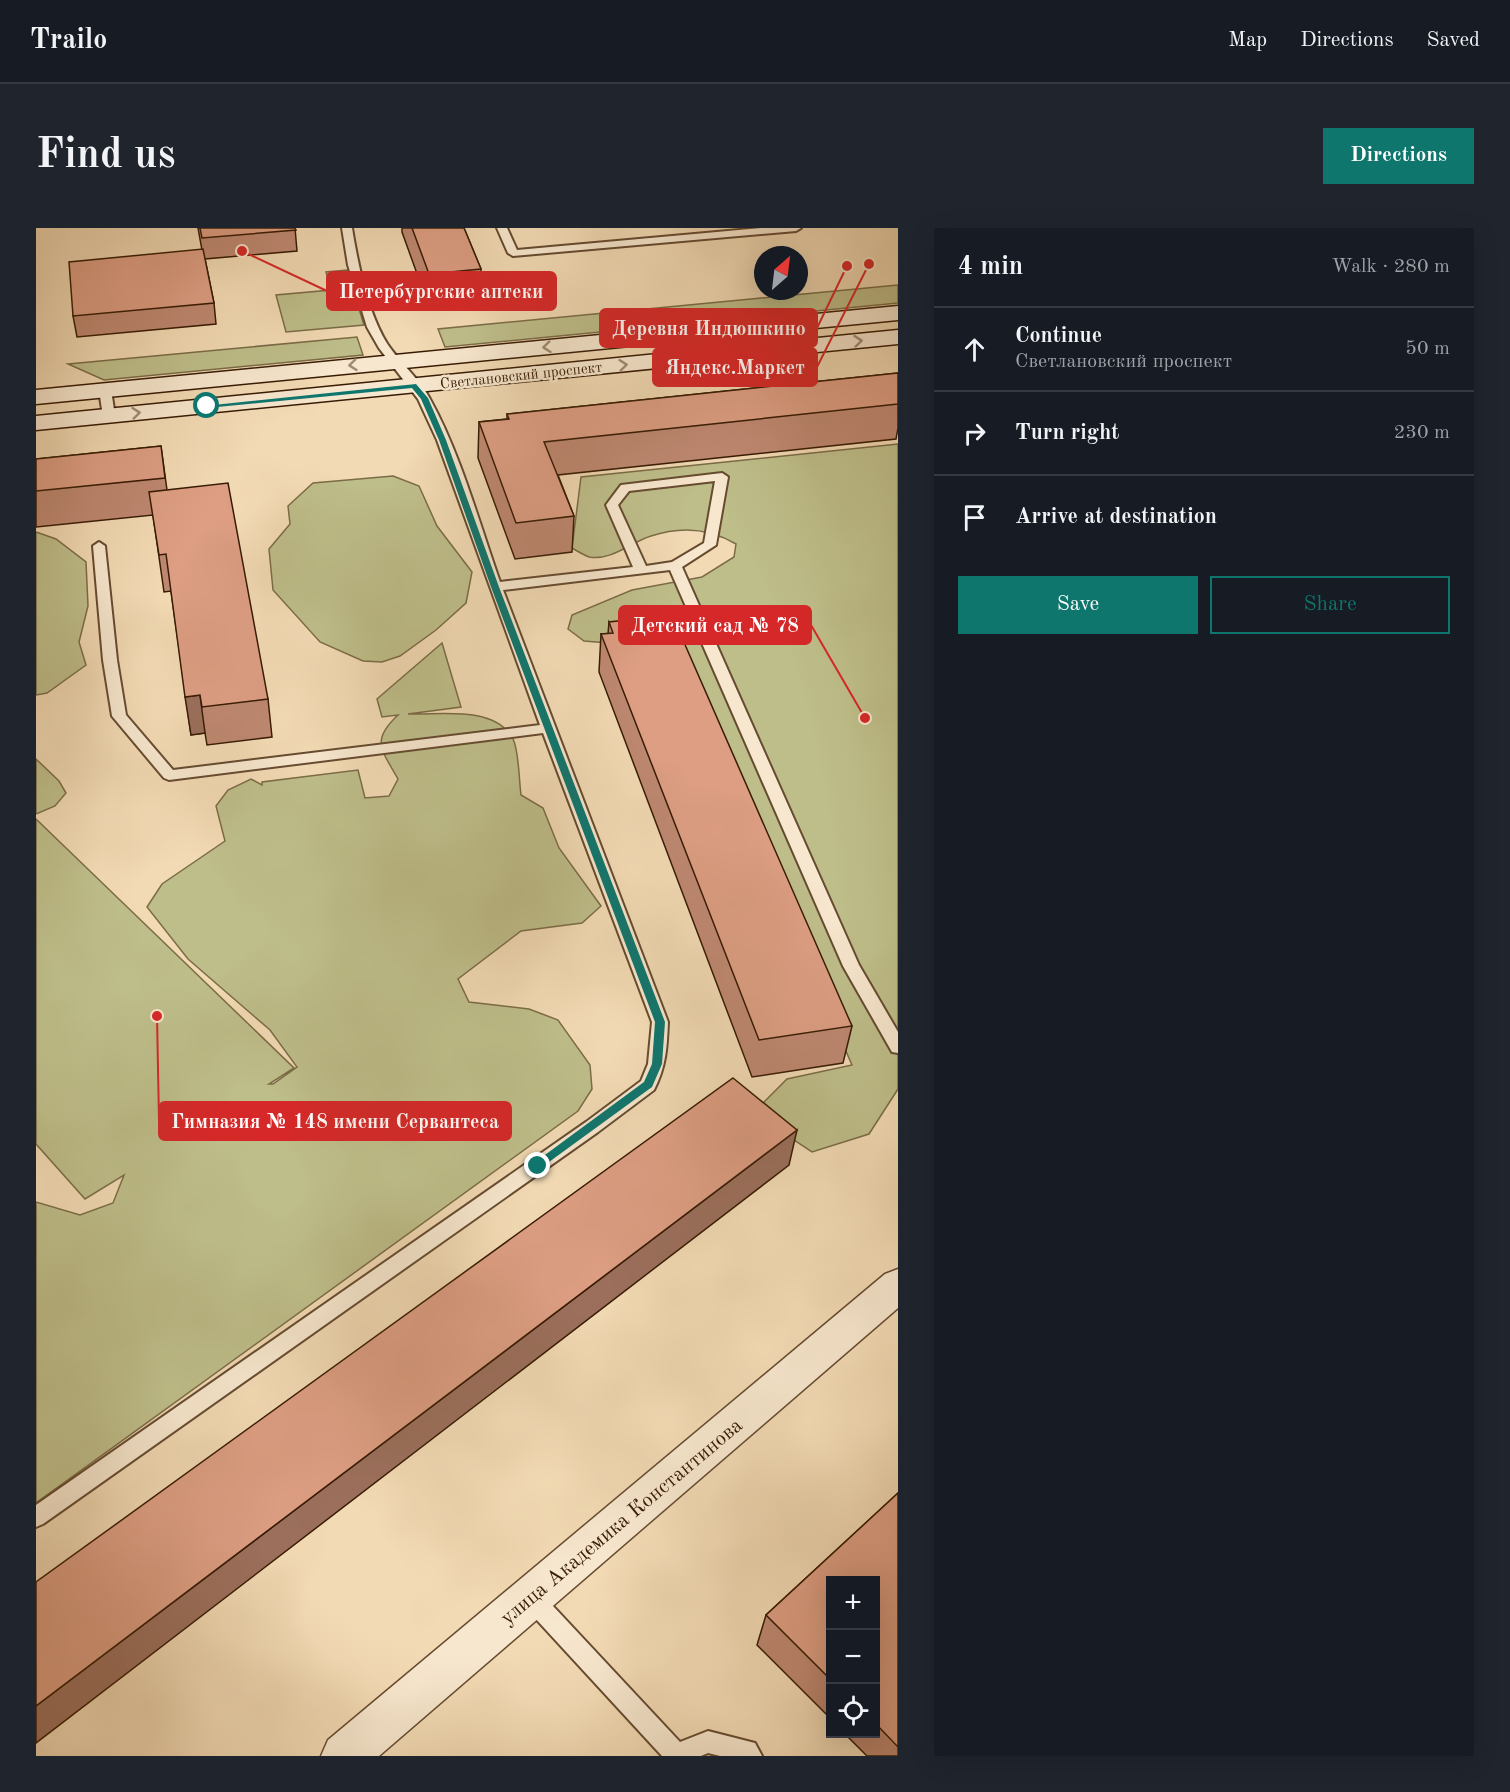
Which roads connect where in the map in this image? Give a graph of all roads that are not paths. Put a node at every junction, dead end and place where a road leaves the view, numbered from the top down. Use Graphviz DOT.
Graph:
graph roads {
  1 [pos="347,228"];
  2 [pos="502,228"];
  3 [pos="655,228"];
  4 [pos="796,228"];
  5 [pos="697,237"];
  6 [pos="898,313"];
  7 [pos="898,338"];
  8 [pos="395,361"];
  9 [pos="414,386"];
  10 [pos="105,390"];
  11 [pos="36,397"];
  12 [pos="109,416"];
  13 [pos="36,423"];
  14 [pos="99,546"];
  15 [pos="675,566"];
  16 [pos="641,570"];
  17 [pos="495,587"];
  18 [pos="550,728"];
  19 [pos="898,1047"];
  20 [pos="898,1285"];
  21 [pos="36,1517"];
  22 [pos="531,1598"];
  23 [pos="676,1755"];
  24 [pos="344,1756"];
  25 [pos="751,1756"];
  1 -- 8 [label="lane"];
  2 -- 5 [label="lane"];
  3 -- 5 [label="lane"];
  4 -- 5 [label="lane"];
  6 -- 8 [label="main road, Светлановский проспект, one-way"];
  9 -- 7 [label="main road, Светлановский проспект, one-way"];
  8 -- 9 [label="lane"];
  8 -- 10 [label="main road, Светлановский проспект, one-way"];
  12 -- 9 [label="main road, Светлановский проспект, one-way"];
  9 -- 17 [label="lane"];
  10 -- 11 [label="main road, Светлановский проспект"];
  10 -- 12 [label="lane"];
  12 -- 13 [label="main road, Светлановский проспект"];
  14 -- 18 [label="lane"];
  15 -- 16 [label="lane"];
  15 -- 16 [label="lane"];
  15 -- 19 [label="lane"];
  16 -- 17 [label="lane"];
  17 -- 18 [label="lane"];
  18 -- 21 [label="lane"];
  20 -- 22 [label="main road, улица Академика Константинова"];
  22 -- 23 [label="lane"];
  22 -- 24 [label="main road, улица Академика Константинова"];
  23 -- 25 [label="lane"];
}
